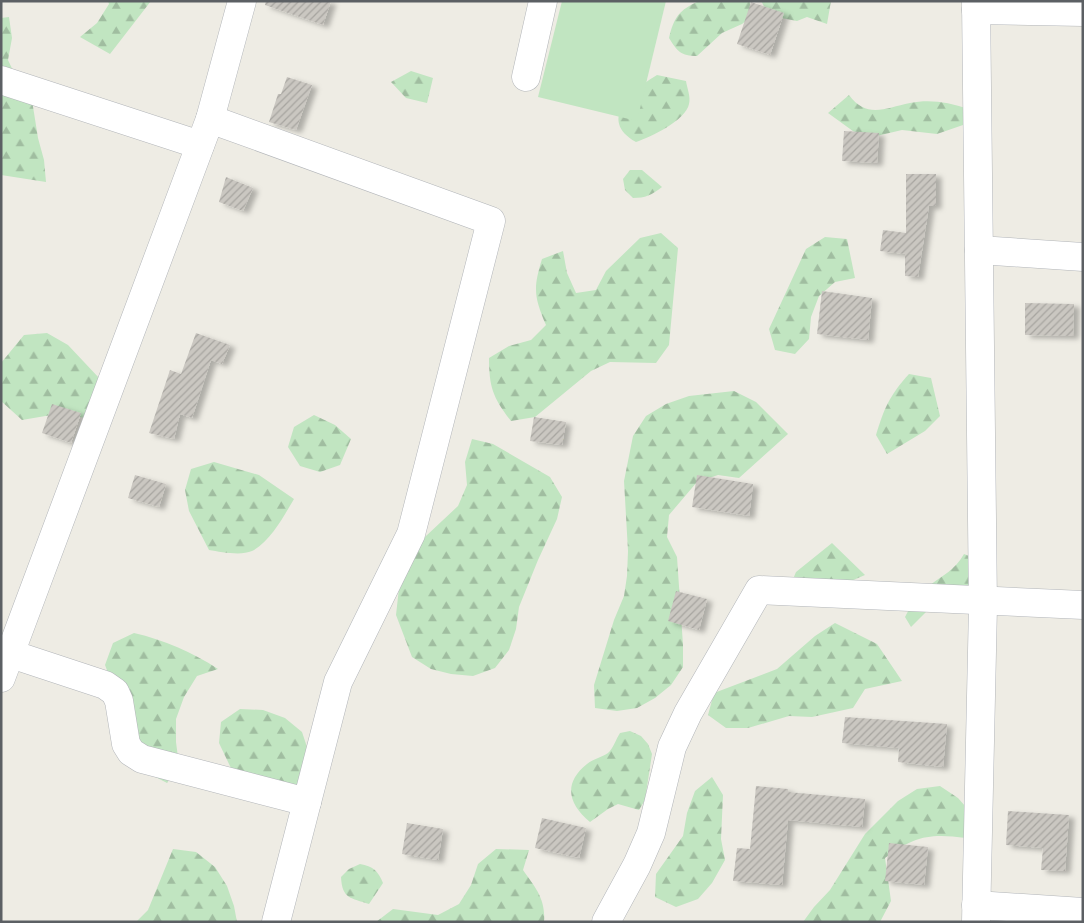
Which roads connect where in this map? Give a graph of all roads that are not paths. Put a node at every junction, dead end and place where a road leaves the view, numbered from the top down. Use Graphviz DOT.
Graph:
graph roads {
  1 [pos="242,1"];
  2 [pos="543,1"];
  3 [pos="976,6"];
  4 [pos="1083,12"];
  5 [pos="526,77"];
  6 [pos="1,80"];
  7 [pos="210,119"];
  8 [pos="200,145"];
  9 [pos="979,250"];
  10 [pos="1083,257"];
  11 [pos="983,601"];
  12 [pos="1083,605"];
  13 [pos="6,666"];
  14 [pos="307,802"];
  15 [pos="1083,912"];
  16 [pos="976,914"];
  17 [pos="276,922"];
  18 [pos="606,922"];
  1 -- 7 [label="street"];
  2 -- 5 [label="street"];
  3 -- 4 [label="street"];
  3 -- 9 [label="street"];
  6 -- 8 [label="street"];
  7 -- 8 [label="street"];
  7 -- 14 [label="street"];
  8 -- 13 [label="street"];
  9 -- 10 [label="street"];
  9 -- 11 [label="street"];
  11 -- 12 [label="street"];
  11 -- 16 [label="street"];
  11 -- 18 [label="street"];
  13 -- 14 [label="street"];
  14 -- 17 [label="street"];
  15 -- 16 [label="street"];
}
